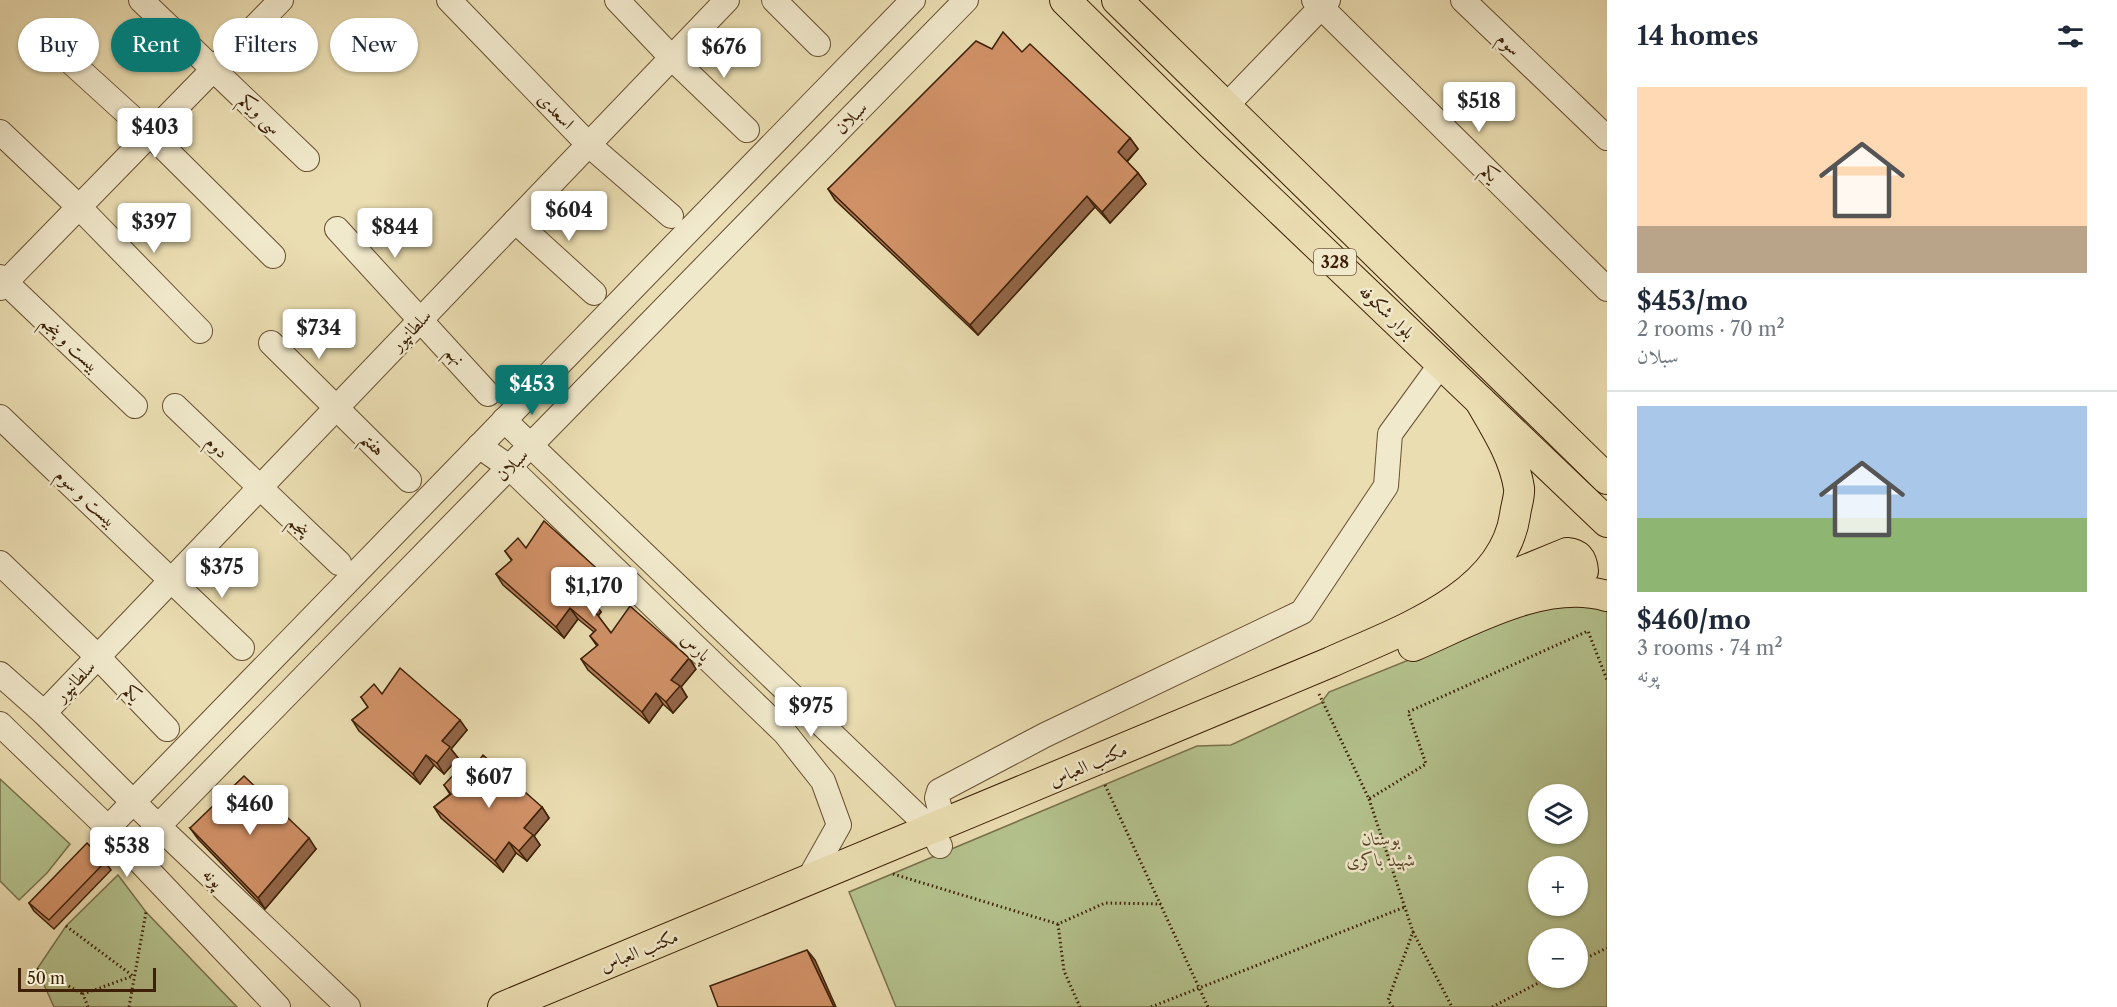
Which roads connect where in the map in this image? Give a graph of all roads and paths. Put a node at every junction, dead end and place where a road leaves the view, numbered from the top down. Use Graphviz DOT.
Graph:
graph roads {
  1 [pos="141,0"];
  2 [pos="280,0"];
  3 [pos="449,0"];
  4 [pos="618,0"];
  5 [pos="727,0"];
  6 [pos="774,0"];
  7 [pos="913,0"];
  8 [pos="966,0"];
  9 [pos="1065,0"];
  10 [pos="1117,0"];
  11 [pos="1463,0"];
  12 [pos="1321,2"];
  13 [pos="263,18"];
  14 [pos="818,44"];
  15 [pos="672,58"];
  16 [pos="213,68"];
  17 [pos="213,70"];
  18 [pos="82,72"];
  19 [pos="217,72"];
  20 [pos="1226,106"];
  21 [pos="747,130"];
  22 [pos="0,132"];
  23 [pos="150,134"];
  24 [pos="1607,138"];
  25 [pos="589,145"];
  26 [pos="307,159"];
  27 [pos="79,207"];
  28 [pos="671,216"];
  29 [pos="515,221"];
  30 [pos="337,229"];
  31 [pos="273,256"];
  32 [pos="2,283"];
  33 [pos="1607,289"];
  34 [pos="594,293"];
  35 [pos="422,319"];
  36 [pos="200,331"];
  37 [pos="271,343"];
  38 [pos="1441,364"];
  39 [pos="488,394"];
  40 [pos="1480,400"];
  41 [pos="135,405"];
  42 [pos="175,406"];
  43 [pos="337,408"];
  44 [pos="0,417"];
  45 [pos="504,420"];
  46 [pos="532,444"];
  47 [pos="479,446"];
  48 [pos="510,467"];
  49 [pos="1607,479"];
  50 [pos="409,480"];
  51 [pos="259,488"];
  52 [pos="1607,522"];
  53 [pos="0,563"];
  54 [pos="339,563"];
  55 [pos="172,580"];
  56 [pos="1542,594"];
  57 [pos="1607,596"];
  58 [pos="1461,597"];
  59 [pos="242,648"];
  60 [pos="98,657"];
  61 [pos="0,674"];
  62 [pos="1607,680"];
  63 [pos="1316,687"];
  64 [pos="808,712"];
  65 [pos="45,713"];
  66 [pos="0,724"];
  67 [pos="167,729"];
  68 [pos="785,732"];
  69 [pos="1105,785"];
  70 [pos="1369,800"];
  71 [pos="133,802"];
  72 [pos="158,826"];
  73 [pos="108,828"];
  74 [pos="939,834"];
  75 [pos="132,853"];
  76 [pos="893,874"];
  77 [pos="807,882"];
  78 [pos="1161,904"];
  79 [pos="1404,907"];
  80 [pos="146,912"];
  81 [pos="1058,924"];
  82 [pos="66,926"];
  83 [pos="1413,932"];
  84 [pos="1607,948"];
  85 [pos="1588,958"];
  86 [pos="37,969"];
  87 [pos="134,976"];
  88 [pos="1200,986"];
  89 [pos="1529,988"];
  90 [pos="83,994"];
  91 [pos="519,1004"];
  92 [pos="88,1007"];
  93 [pos="129,1007"];
  94 [pos="278,1007"];
  95 [pos="348,1007"];
  96 [pos="555,1007"];
  97 [pos="1080,1007"];
  98 [pos="1151,1007"];
  99 [pos="1208,1007"];
  100 [pos="1393,1007"];
  101 [pos="1452,1007"];
  102 [pos="1492,1007"];
  1 -- 16 [label="street, سی ویکم"];
  2 -- 13 [label="street"];
  3 -- 25 [label="street, اسعدی"];
  4 -- 15 [label="street"];
  5 -- 15 [label="street, سلطانپور"];
  6 -- 14 [label="street"];
  7 -- 45 [label="street, سبلان"];
  8 -- 46 [label="street, سبلان"];
  9 -- 38 [label="main road, بلوار شکوفه / 328"];
  10 -- 20 [label="main road, بلوار شکوفه / 328"];
  11 -- 24 [label="street, سوم"];
  12 -- 20 [label="street"];
  12 -- 33 [label="street, یکم"];
  15 -- 21 [label="street"];
  15 -- 25 [label="street, سلطانپور"];
  17 -- 23 [label="street"];
  18 -- 23 [label="street"];
  19 -- 26 [label="street, سی ویکم"];
  20 -- 49 [label="main road, بلوار شکوفه / 328"];
  22 -- 27 [label="street"];
  23 -- 27 [label="street"];
  23 -- 31 [label="street"];
  25 -- 28 [label="street, اسعدی"];
  25 -- 29 [label="street, سلطانپور"];
  27 -- 32 [label="street"];
  27 -- 36 [label="street"];
  29 -- 34 [label="street"];
  29 -- 35 [label="street, سلطانپور"];
  30 -- 35 [label="street, نهم"];
  32 -- 41 [label="street, بیست و پنجم"];
  35 -- 39 [label="street, نهم"];
  35 -- 43 [label="street, سلطانپور"];
  37 -- 43 [label="street, هفتم"];
  38 -- 40 [label="main road, بلوار شکوفه / 328"];
  38 -- 74 [label="street"];
  40 -- 52 [label="main road, بلوار شکوفه / 328"];
  40 -- 58 [label="main road, مکتب العباس"];
  42 -- 51 [label="street, دوم"];
  43 -- 50 [label="street, هفتم"];
  43 -- 51 [label="street, سلطانپور"];
  44 -- 55 [label="street, بیست و سوم"];
  45 -- 46 [label="street, پارس"];
  45 -- 47 [label="street, سبلان"];
  46 -- 48 [label="street, سبلان"];
  46 -- 64 [label="street, پارس"];
  47 -- 48 [label="street, پارس"];
  47 -- 71 [label="street, سبلان"];
  48 -- 68 [label="street, پارس"];
  48 -- 72 [label="street, سبلان"];
  51 -- 54 [label="street, پنجم"];
  51 -- 55 [label="street, سلطانپور"];
  53 -- 60 [label="street, یکم"];
  55 -- 59 [label="street"];
  55 -- 60 [label="street, سلطانپور"];
  56 -- 57 [label="main road, مکتب العباس"];
  56 -- 58 [label="main road"];
  56 -- 63 [label="main road, مکتب العباس"];
  58 -- 74 [label="main road, مکتب العباس"];
  60 -- 65 [label="street, سلطانپور"];
  60 -- 67 [label="street, یکم"];
  61 -- 65 [label="street, پونه"];
  62 -- 70 [label="path"];
  63 -- 70 [label="path"];
  63 -- 74 [label="main road, مکتب العباس"];
  64 -- 68 [label="street"];
  64 -- 74 [label="street, پارس"];
  65 -- 71 [label="street, پونه"];
  66 -- 73 [label="street"];
  68 -- 77 [label="street, پارس"];
  69 -- 78 [label="path"];
  70 -- 79 [label="path"];
  71 -- 72 [label="street, پونه"];
  71 -- 73 [label="street, سبلان"];
  72 -- 75 [label="street, سبلان"];
  72 -- 95 [label="street, پونه"];
  73 -- 75 [label="street"];
  74 -- 77 [label="main road, مکتب العباس"];
  74 -- 96 [label="main road, مکتب العباس"];
  75 -- 94 [label="street"];
  76 -- 81 [label="path"];
  77 -- 91 [label="main road, مکتب العباس"];
  78 -- 81 [label="path"];
  78 -- 88 [label="path"];
  79 -- 83 [label="path"];
  79 -- 88 [label="path"];
  80 -- 87 [label="path"];
  81 -- 97 [label="path"];
  82 -- 87 [label="path"];
  83 -- 100 [label="path"];
  83 -- 101 [label="path"];
  84 -- 85 [label="path"];
  86 -- 90 [label="path"];
  87 -- 90 [label="path"];
  87 -- 93 [label="path"];
  88 -- 98 [label="path"];
  88 -- 99 [label="path"];
  89 -- 102 [label="path"];
  90 -- 92 [label="path"];
}
